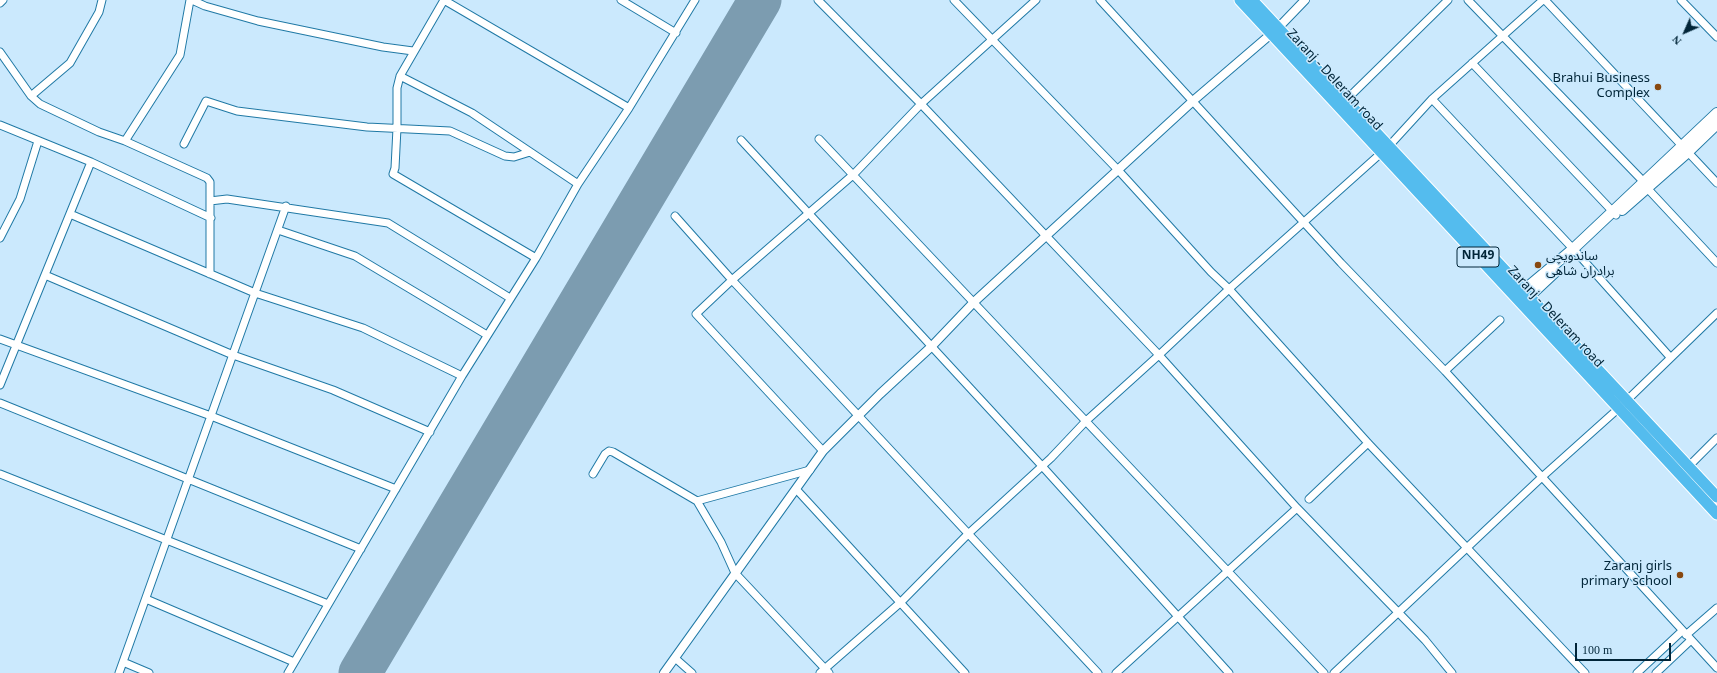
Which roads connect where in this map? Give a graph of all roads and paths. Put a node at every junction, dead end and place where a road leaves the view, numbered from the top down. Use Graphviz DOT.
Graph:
graph roads {
  1 [pos="3,0"];
  2 [pos="102,0"];
  3 [pos="191,0"];
  4 [pos="444,0"];
  5 [pos="621,0"];
  6 [pos="695,0"];
  7 [pos="818,0"];
  8 [pos="954,0"];
  9 [pos="1036,0"];
  10 [pos="1100,0"];
  11 [pos="1240,0"];
  12 [pos="1252,0"];
  13 [pos="1304,0"];
  14 [pos="1448,0"];
  15 [pos="1468,0"];
  16 [pos="1544,0"];
  17 [pos="1681,0"];
  18 [pos="0,3"];
  19 [pos="1274,31"];
  20 [pos="676,33"];
  21 [pos="1503,36"];
  22 [pos="1717,38"];
  23 [pos="992,40"];
  24 [pos="413,51"];
  25 [pos="0,52"];
  26 [pos="1472,63"];
  27 [pos="400,76"];
  28 [pos="31,96"];
  29 [pos="1432,99"];
  30 [pos="1194,100"];
  31 [pos="1346,100"];
  32 [pos="921,104"];
  33 [pos="629,108"];
  34 [pos="1717,113"];
  35 [pos="1717,124"];
  36 [pos="0,125"];
  37 [pos="397,128"];
  38 [pos="820,139"];
  39 [pos="741,140"];
  40 [pos="38,141"];
  41 [pos="125,141"];
  42 [pos="184,144"];
  43 [pos="1685,149"];
  44 [pos="1385,150"];
  45 [pos="530,152"];
  46 [pos="91,162"];
  47 [pos="1119,171"];
  48 [pos="854,174"];
  49 [pos="1717,183"];
  50 [pos="578,184"];
  51 [pos="1645,185"];
  52 [pos="210,200"];
  53 [pos="286,206"];
  54 [pos="808,213"];
  55 [pos="1614,213"];
  56 [pos="70,214"];
  57 [pos="675,216"];
  58 [pos="211,218"];
  59 [pos="1305,223"];
  60 [pos="278,230"];
  61 [pos="1047,237"];
  62 [pos="0,238"];
  63 [pos="1575,251"];
  64 [pos="536,258"];
  65 [pos="1717,263"];
  66 [pos="210,274"];
  67 [pos="45,275"];
  68 [pos="732,280"];
  69 [pos="1229,289"];
  70 [pos="255,293"];
  71 [pos="1522,297"];
  72 [pos="510,298"];
  73 [pos="974,302"];
  74 [pos="1717,313"];
  75 [pos="1500,320"];
  76 [pos="487,335"];
  77 [pos="0,339"];
  78 [pos="16,346"];
  79 [pos="932,346"];
  80 [pos="233,355"];
  81 [pos="1159,355"];
  82 [pos="1670,357"];
  83 [pos="1444,371"];
  84 [pos="462,376"];
  85 [pos="0,385"];
  86 [pos="0,403"];
  87 [pos="1623,404"];
  88 [pos="211,416"];
  89 [pos="858,416"];
  90 [pos="1086,421"];
  91 [pos="430,432"];
  92 [pos="1717,438"];
  93 [pos="1368,443"];
  94 [pos="823,451"];
  95 [pos="1042,466"];
  96 [pos="1688,466"];
  97 [pos="810,470"];
  98 [pos="0,474"];
  99 [pos="593,474"];
  100 [pos="1542,477"];
  101 [pos="190,479"];
  102 [pos="396,489"];
  103 [pos="796,490"];
  104 [pos="1717,497"];
  105 [pos="1309,499"];
  106 [pos="697,500"];
  107 [pos="1297,508"];
  108 [pos="1717,514"];
  109 [pos="968,534"];
  110 [pos="167,539"];
  111 [pos="1466,548"];
  112 [pos="361,549"];
  113 [pos="1227,571"];
  114 [pos="735,573"];
  115 [pos="146,599"];
  116 [pos="901,602"];
  117 [pos="328,604"];
  118 [pos="1717,608"];
  119 [pos="1398,614"];
  120 [pos="1177,617"];
  121 [pos="1686,635"];
  122 [pos="675,658"];
  123 [pos="123,662"];
  124 [pos="294,662"];
  125 [pos="1717,668"];
  126 [pos="825,672"];
  127 [pos="119,673"];
  128 [pos="149,673"];
  129 [pos="288,673"];
  130 [pos="664,673"];
  131 [pos="692,673"];
  132 [pos="965,673"];
  133 [pos="1098,673"];
  134 [pos="1116,673"];
  135 [pos="1229,673"];
  136 [pos="1324,673"];
  137 [pos="1334,673"];
  138 [pos="1452,673"];
  139 [pos="1585,673"];
  140 [pos="1637,673"];
  141 [pos="1656,673"];
  1 -- 18 [label="street"];
  2 -- 28 [label="street"];
  3 -- 24 [label="street"];
  3 -- 41 [label="street"];
  4 -- 24 [label="street"];
  4 -- 33 [label="street"];
  5 -- 20 [label="street"];
  6 -- 20 [label="street"];
  7 -- 32 [label="street"];
  8 -- 23 [label="street"];
  9 -- 23 [label="street"];
  10 -- 30 [label="street"];
  11 -- 19 [label="highway, Zaranj - Deleram road / NH49"];
  12 -- 19 [label="highway, Zaranj - Deleram road / NH49"];
  13 -- 19 [label="street"];
  14 -- 31 [label="street"];
  15 -- 21 [label="street"];
  16 -- 21 [label="street"];
  16 -- 43 [label="street"];
  17 -- 22 [label="street"];
  19 -- 30 [label="street"];
  19 -- 31 [label="highway, Zaranj - Deleram road / NH49"];
  19 -- 44 [label="highway, Zaranj - Deleram road / NH49"];
  20 -- 33 [label="street"];
  21 -- 26 [label="street"];
  21 -- 51 [label="street"];
  23 -- 32 [label="street"];
  23 -- 47 [label="street"];
  24 -- 27 [label="street"];
  25 -- 28 [label="street"];
  26 -- 29 [label="street"];
  26 -- 55 [label="street"];
  27 -- 37 [label="street"];
  27 -- 45 [label="street"];
  28 -- 41 [label="street"];
  29 -- 44 [label="street"];
  29 -- 63 [label="street"];
  30 -- 47 [label="street"];
  30 -- 59 [label="street"];
  31 -- 44 [label="highway, Zaranj - Deleram road / NH49"];
  32 -- 48 [label="street"];
  32 -- 61 [label="street"];
  33 -- 50 [label="street"];
  34 -- 43 [label="main road"];
  35 -- 43 [label="main road"];
  36 -- 40 [label="street"];
  37 -- 42 [label="street"];
  37 -- 45 [label="street"];
  37 -- 64 [label="street"];
  38 -- 48 [label="street"];
  39 -- 54 [label="street"];
  40 -- 46 [label="street"];
  40 -- 62 [label="street"];
  41 -- 52 [label="street"];
  43 -- 49 [label="street"];
  43 -- 51 [label="main road"];
  44 -- 59 [label="street"];
  44 -- 71 [label="highway, Zaranj - Deleram road / NH49"];
  45 -- 50 [label="street"];
  46 -- 56 [label="street"];
  46 -- 58 [label="street"];
  47 -- 61 [label="street"];
  47 -- 69 [label="street"];
  48 -- 54 [label="street"];
  48 -- 73 [label="street"];
  50 -- 64 [label="street"];
  51 -- 55 [label="main road"];
  51 -- 65 [label="street"];
  52 -- 53 [label="street"];
  52 -- 58 [label="street"];
  53 -- 60 [label="street"];
  53 -- 72 [label="street"];
  54 -- 68 [label="street"];
  54 -- 79 [label="street"];
  55 -- 63 [label="main road"];
  56 -- 66 [label="street"];
  56 -- 67 [label="street"];
  57 -- 68 [label="street"];
  58 -- 66 [label="street"];
  59 -- 69 [label="street"];
  59 -- 83 [label="street"];
  60 -- 70 [label="street"];
  60 -- 76 [label="street"];
  61 -- 73 [label="street"];
  61 -- 81 [label="street"];
  63 -- 71 [label="main road"];
  63 -- 82 [label="street"];
  64 -- 72 [label="street"];
  66 -- 70 [label="street"];
  67 -- 78 [label="street"];
  67 -- 80 [label="street"];
  68 -- 89 [label="street"];
  68 -- 94 [label="street"];
  69 -- 81 [label="street"];
  69 -- 93 [label="street"];
  70 -- 80 [label="street"];
  70 -- 84 [label="street"];
  71 -- 87 [label="highway, Zaranj - Deleram road / NH49"];
  72 -- 76 [label="street"];
  73 -- 79 [label="street"];
  73 -- 90 [label="street"];
  74 -- 82 [label="street"];
  75 -- 83 [label="street"];
  76 -- 84 [label="street"];
  77 -- 78 [label="street"];
  78 -- 85 [label="street"];
  78 -- 88 [label="street"];
  79 -- 89 [label="street"];
  79 -- 95 [label="street"];
  80 -- 88 [label="street"];
  80 -- 91 [label="street"];
  81 -- 90 [label="street"];
  81 -- 107 [label="street"];
  82 -- 87 [label="street"];
  83 -- 100 [label="street"];
  84 -- 91 [label="street"];
  86 -- 101 [label="street"];
  87 -- 96 [label="highway, Zaranj - Deleram road / NH49"];
  87 -- 100 [label="street"];
  87 -- 108 [label="highway, Zaranj - Deleram road / NH49"];
  88 -- 101 [label="street"];
  88 -- 102 [label="street"];
  89 -- 94 [label="street"];
  89 -- 109 [label="street"];
  90 -- 95 [label="street"];
  90 -- 113 [label="street"];
  91 -- 102 [label="street"];
  92 -- 96 [label="street"];
  93 -- 105 [label="street"];
  93 -- 111 [label="street"];
  94 -- 97 [label="street"];
  95 -- 109 [label="street"];
  95 -- 120 [label="street"];
  96 -- 104 [label="highway, Zaranj - Deleram road / NH49"];
  97 -- 103 [label="street"];
  97 -- 106 [label="street"];
  98 -- 110 [label="street"];
  99 -- 106 [label="street"];
  100 -- 111 [label="street"];
  100 -- 121 [label="street"];
  101 -- 110 [label="street"];
  101 -- 112 [label="street"];
  102 -- 112 [label="street"];
  103 -- 114 [label="street"];
  103 -- 116 [label="street"];
  106 -- 114 [label="street"];
  107 -- 113 [label="street"];
  107 -- 119 [label="street"];
  109 -- 116 [label="street"];
  109 -- 133 [label="street"];
  110 -- 115 [label="street"];
  110 -- 117 [label="street"];
  111 -- 119 [label="street"];
  111 -- 139 [label="street"];
  112 -- 117 [label="street"];
  113 -- 120 [label="street"];
  113 -- 136 [label="street"];
  114 -- 122 [label="street"];
  114 -- 126 [label="street"];
  115 -- 123 [label="street"];
  115 -- 124 [label="street"];
  116 -- 126 [label="street"];
  116 -- 132 [label="street"];
  117 -- 124 [label="street"];
  118 -- 121 [label="street"];
  119 -- 137 [label="street"];
  119 -- 138 [label="street"];
  120 -- 134 [label="street"];
  120 -- 135 [label="street"];
  121 -- 125 [label="street"];
  121 -- 140 [label="street"];
  121 -- 141 [label="street"];
  122 -- 130 [label="street"];
  122 -- 131 [label="street"];
  123 -- 127 [label="street"];
  123 -- 128 [label="street"];
  124 -- 129 [label="street"];
}
